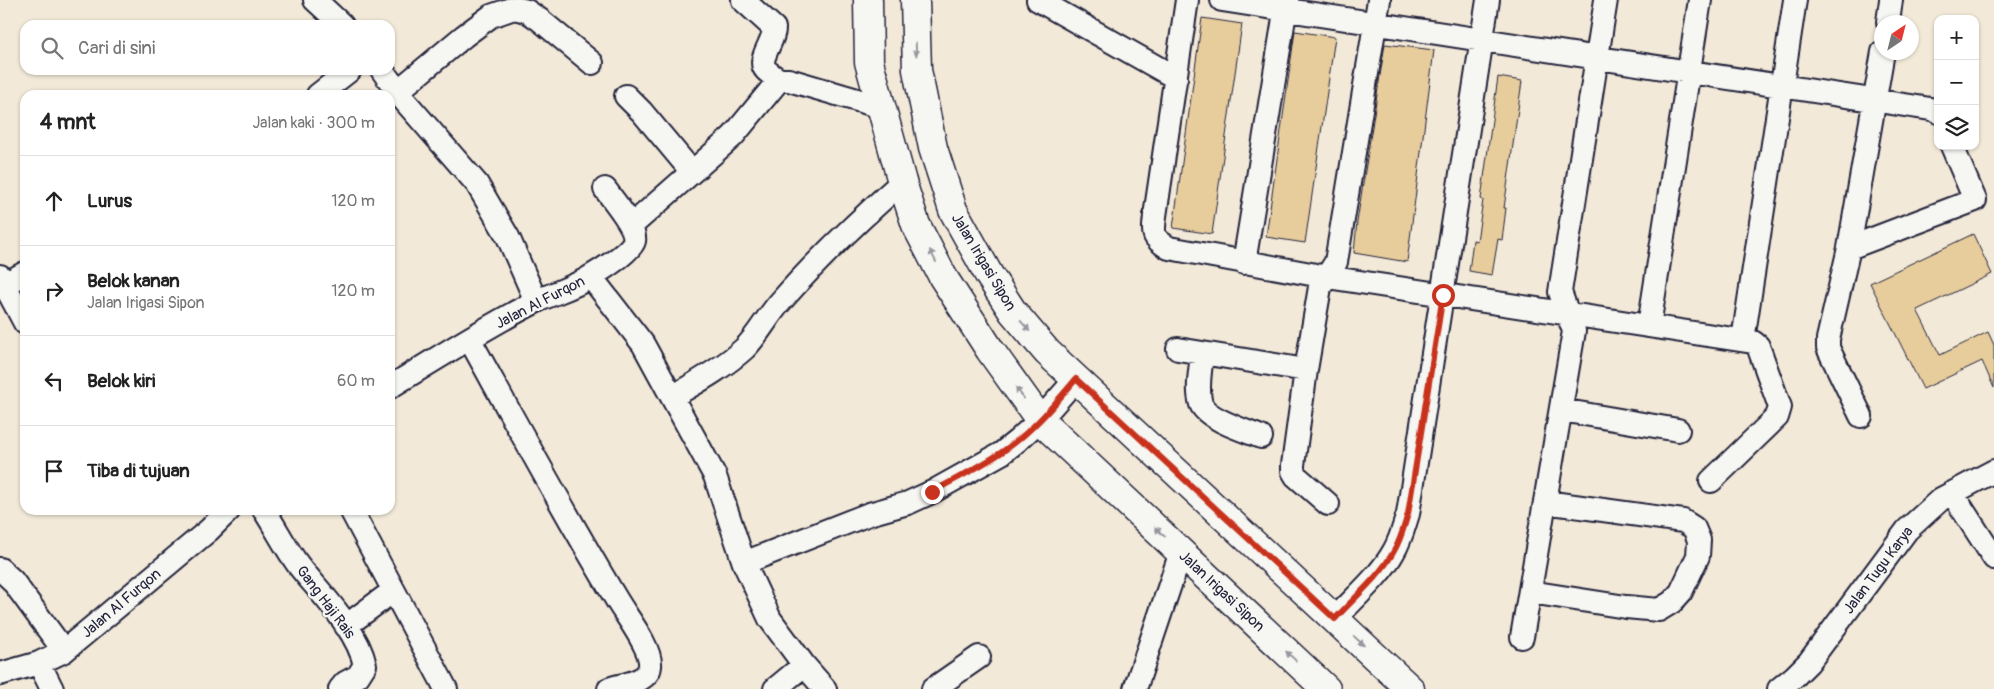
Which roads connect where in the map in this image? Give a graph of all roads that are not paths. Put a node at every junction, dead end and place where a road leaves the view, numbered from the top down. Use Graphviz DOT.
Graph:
graph roads {
  1 [pos="314,0"];
  2 [pos="743,0"];
  3 [pos="868,0"];
  4 [pos="914,0"];
  5 [pos="1038,0"];
  6 [pos="1187,0"];
  7 [pos="1222,0"];
  8 [pos="1379,0"];
  9 [pos="1488,0"];
  10 [pos="1606,0"];
  11 [pos="1700,0"];
  12 [pos="1795,0"];
  13 [pos="1891,0"];
  14 [pos="1286,5"];
  15 [pos="1889,15"];
  16 [pos="336,20"];
  17 [pos="1375,23"];
  18 [pos="1482,40"];
  19 [pos="1597,58"];
  20 [pos="1882,60"];
  21 [pos="592,63"];
  22 [pos="1688,72"];
  23 [pos="344,75"];
  24 [pos="386,75"];
  25 [pos="1176,78"];
  26 [pos="779,80"];
  27 [pos="1782,86"];
  28 [pos="324,90"];
  29 [pos="398,91"];
  30 [pos="626,96"];
  31 [pos="1876,101"];
  32 [pos="881,106"];
  33 [pos="1934,110"];
  34 [pos="1954,150"];
  35 [pos="692,172"];
  36 [pos="902,182"];
  37 [pos="605,189"];
  38 [pos="951,211"];
  39 [pos="918,224"];
  40 [pos="631,226"];
  41 [pos="1849,248"];
  42 [pos="1244,263"];
  43 [pos="20,275"];
  44 [pos="591,277"];
  45 [pos="1327,277"];
  46 [pos="2,280"];
  47 [pos="1443,295"];
  48 [pos="536,301"];
  49 [pos="20,314"];
  50 [pos="1566,314"];
  51 [pos="1649,326"];
  52 [pos="470,340"];
  53 [pos="1743,340"];
  54 [pos="1178,349"];
  55 [pos="1202,353"];
  56 [pos="1306,370"];
  57 [pos="1074,382"];
  58 [pos="395,383"];
  59 [pos="672,397"];
  60 [pos="1561,410"];
  61 [pos="1861,416"];
  62 [pos="1042,418"];
  63 [pos="1678,430"];
  64 [pos="1261,437"];
  65 [pos="1994,471"];
  66 [pos="1711,481"];
  67 [pos="1952,493"];
  68 [pos="1545,502"];
  69 [pos="1328,504"];
  70 [pos="224,515"];
  71 [pos="267,515"];
  72 [pos="354,515"];
  73 [pos="1181,552"];
  74 [pos="1994,558"];
  75 [pos="744,563"];
  76 [pos="0,569"];
  77 [pos="393,591"];
  78 [pos="1530,592"];
  79 [pos="1335,619"];
  80 [pos="346,626"];
  81 [pos="1522,637"];
  82 [pos="64,651"];
  83 [pos="979,657"];
  84 [pos="39,663"];
  85 [pos="804,665"];
  86 [pos="0,674"];
  87 [pos="642,684"];
  88 [pos="52,689"];
  89 [pos="340,689"];
  90 [pos="446,689"];
  91 [pos="609,689"];
  92 [pos="775,689"];
  93 [pos="826,689"];
  94 [pos="933,689"];
  95 [pos="1135,689"];
  96 [pos="1326,689"];
  97 [pos="1410,689"];
  98 [pos="1779,689"];
  1 -- 16 [label="street"];
  2 -- 26 [label="street"];
  3 -- 32 [label="street, Jalan Irigasi Sipon"];
  4 -- 38 [label="street, Jalan Irigasi Sipon, one-way"];
  5 -- 25 [label="street"];
  6 -- 25 [label="street"];
  7 -- 14 [label="street"];
  8 -- 17 [label="street"];
  9 -- 18 [label="street"];
  10 -- 19 [label="street"];
  11 -- 22 [label="street"];
  12 -- 27 [label="street"];
  13 -- 15 [label="street"];
  14 -- 17 [label="street"];
  14 -- 42 [label="street"];
  17 -- 18 [label="street"];
  17 -- 45 [label="street"];
  18 -- 19 [label="street"];
  18 -- 47 [label="street"];
  19 -- 22 [label="street"];
  19 -- 50 [label="street"];
  20 -- 31 [label="street"];
  21 -- 29 [label="street"];
  22 -- 27 [label="street"];
  22 -- 51 [label="street"];
  23 -- 28 [label="street"];
  24 -- 29 [label="street"];
  25 -- 42 [label="street"];
  26 -- 32 [label="street"];
  26 -- 35 [label="street"];
  27 -- 31 [label="street"];
  27 -- 53 [label="street"];
  29 -- 48 [label="street"];
  30 -- 35 [label="street"];
  31 -- 33 [label="street"];
  31 -- 41 [label="street"];
  32 -- 36 [label="street, Jalan Irigasi Sipon"];
  34 -- 41 [label="street"];
  35 -- 40 [label="street"];
  36 -- 39 [label="street, Jalan Irigasi Sipon"];
  36 -- 59 [label="street"];
  37 -- 40 [label="street"];
  38 -- 39 [label="street"];
  38 -- 57 [label="street, Jalan Irigasi Sipon, one-way"];
  62 -- 39 [label="street, Jalan Irigasi Sipon, one-way"];
  40 -- 44 [label="street"];
  41 -- 61 [label="street"];
  42 -- 45 [label="street"];
  43 -- 46 [label="street"];
  44 -- 48 [label="street, Jalan Al Furqon"];
  44 -- 59 [label="street, Jalan Al Furqon"];
  45 -- 47 [label="street"];
  45 -- 56 [label="street"];
  46 -- 49 [label="street"];
  47 -- 50 [label="street"];
  47 -- 79 [label="street"];
  48 -- 52 [label="street, Jalan Al Furqon"];
  50 -- 51 [label="street"];
  50 -- 60 [label="street"];
  51 -- 53 [label="street"];
  52 -- 58 [label="street, Jalan Al Furqon"];
  52 -- 87 [label="street"];
  53 -- 66 [label="street"];
  54 -- 55 [label="street"];
  55 -- 56 [label="street"];
  55 -- 64 [label="street"];
  56 -- 69 [label="street"];
  57 -- 62 [label="street"];
  57 -- 79 [label="street, Jalan Irigasi Sipon"];
  59 -- 75 [label="street, Jalan Al Furqon"];
  60 -- 63 [label="street"];
  60 -- 68 [label="street"];
  73 -- 62 [label="street, Jalan Irigasi Sipon, one-way"];
  62 -- 75 [label="street"];
  65 -- 67 [label="street, Jalan Tugu Karya"];
  67 -- 74 [label="street"];
  67 -- 98 [label="street, Jalan Tugu Karya"];
  68 -- 78 [label="street"];
  68 -- 78 [label="street"];
  70 -- 82 [label="street, Jalan Al Furqon"];
  71 -- 80 [label="street, Gang Haji Rais"];
  72 -- 77 [label="street"];
  73 -- 95 [label="street"];
  96 -- 73 [label="street, Jalan Irigasi Sipon, one-way"];
  75 -- 85 [label="street, Jalan Al Furqon"];
  76 -- 82 [label="street"];
  77 -- 80 [label="street"];
  77 -- 90 [label="street"];
  78 -- 81 [label="street"];
  79 -- 97 [label="street, Jalan Irigasi Sipon, one-way"];
  80 -- 89 [label="street, Gang Haji Rais"];
  82 -- 84 [label="street, Jalan Al Furqon"];
  83 -- 94 [label="street"];
  84 -- 86 [label="street, Jalan Al Furqon"];
  84 -- 88 [label="street"];
  85 -- 92 [label="street"];
  85 -- 93 [label="street, Jalan Al Furqon"];
  87 -- 91 [label="street"];
}
